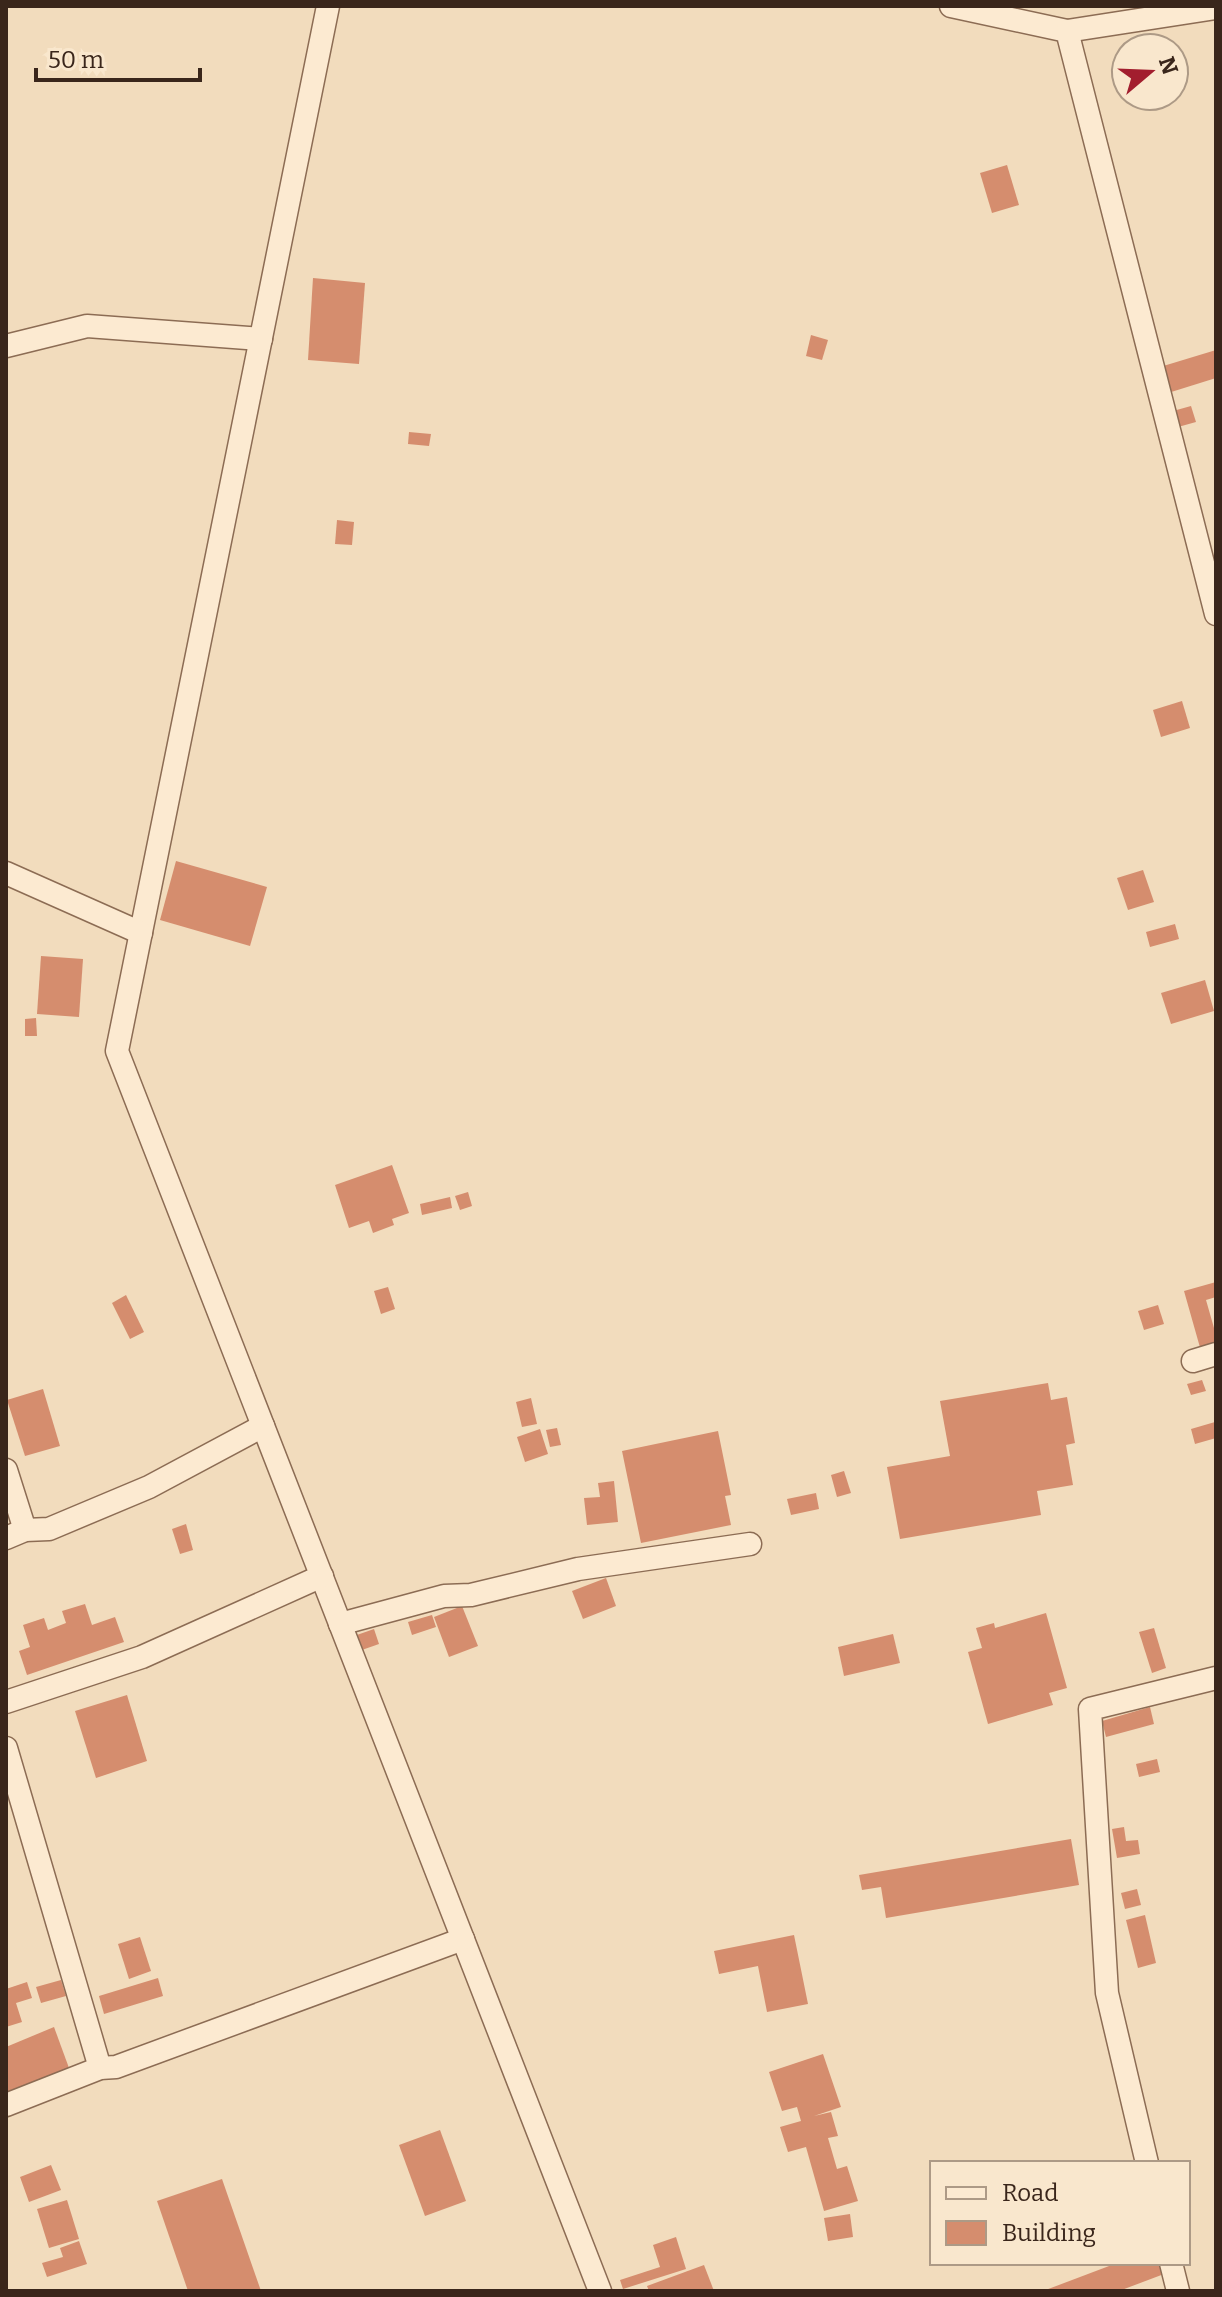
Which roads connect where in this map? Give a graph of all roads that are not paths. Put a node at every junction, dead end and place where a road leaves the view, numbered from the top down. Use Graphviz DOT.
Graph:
graph roads {
  1 [pos="328,6"];
  2 [pos="951,6"];
  3 [pos="1216,8"];
  4 [pos="1067,31"];
  5 [pos="261,339"];
  6 [pos="6,346"];
  7 [pos="1216,614"];
  8 [pos="6,873"];
  9 [pos="141,933"];
  10 [pos="1216,1354"];
  11 [pos="1193,1361"];
  12 [pos="263,1426"];
  13 [pos="6,1470"];
  14 [pos="16,1534"];
  15 [pos="750,1544"];
  16 [pos="322,1576"];
  17 [pos="340,1624"];
  18 [pos="1216,1678"];
  19 [pos="6,1702"];
  20 [pos="6,1748"];
  21 [pos="463,1939"];
  22 [pos="100,2068"];
  23 [pos="6,2105"];
  24 [pos="1147,2161"];
  25 [pos="1172,2265"];
  26 [pos="600,2291"];
  27 [pos="1178,2291"];
  1 -- 5 [label="street"];
  2 -- 4 [label="street"];
  3 -- 4 [label="street"];
  4 -- 7 [label="street"];
  5 -- 6 [label="street"];
  5 -- 9 [label="street"];
  8 -- 9 [label="street"];
  9 -- 12 [label="street"];
  10 -- 11 [label="street"];
  12 -- 14 [label="street"];
  12 -- 16 [label="street"];
  13 -- 14 [label="street"];
  15 -- 17 [label="street"];
  16 -- 17 [label="street"];
  16 -- 19 [label="street"];
  17 -- 21 [label="street"];
  18 -- 24 [label="street"];
  20 -- 22 [label="street"];
  21 -- 22 [label="street"];
  21 -- 26 [label="street"];
  22 -- 23 [label="street"];
  25 -- 27 [label="street"];
}
